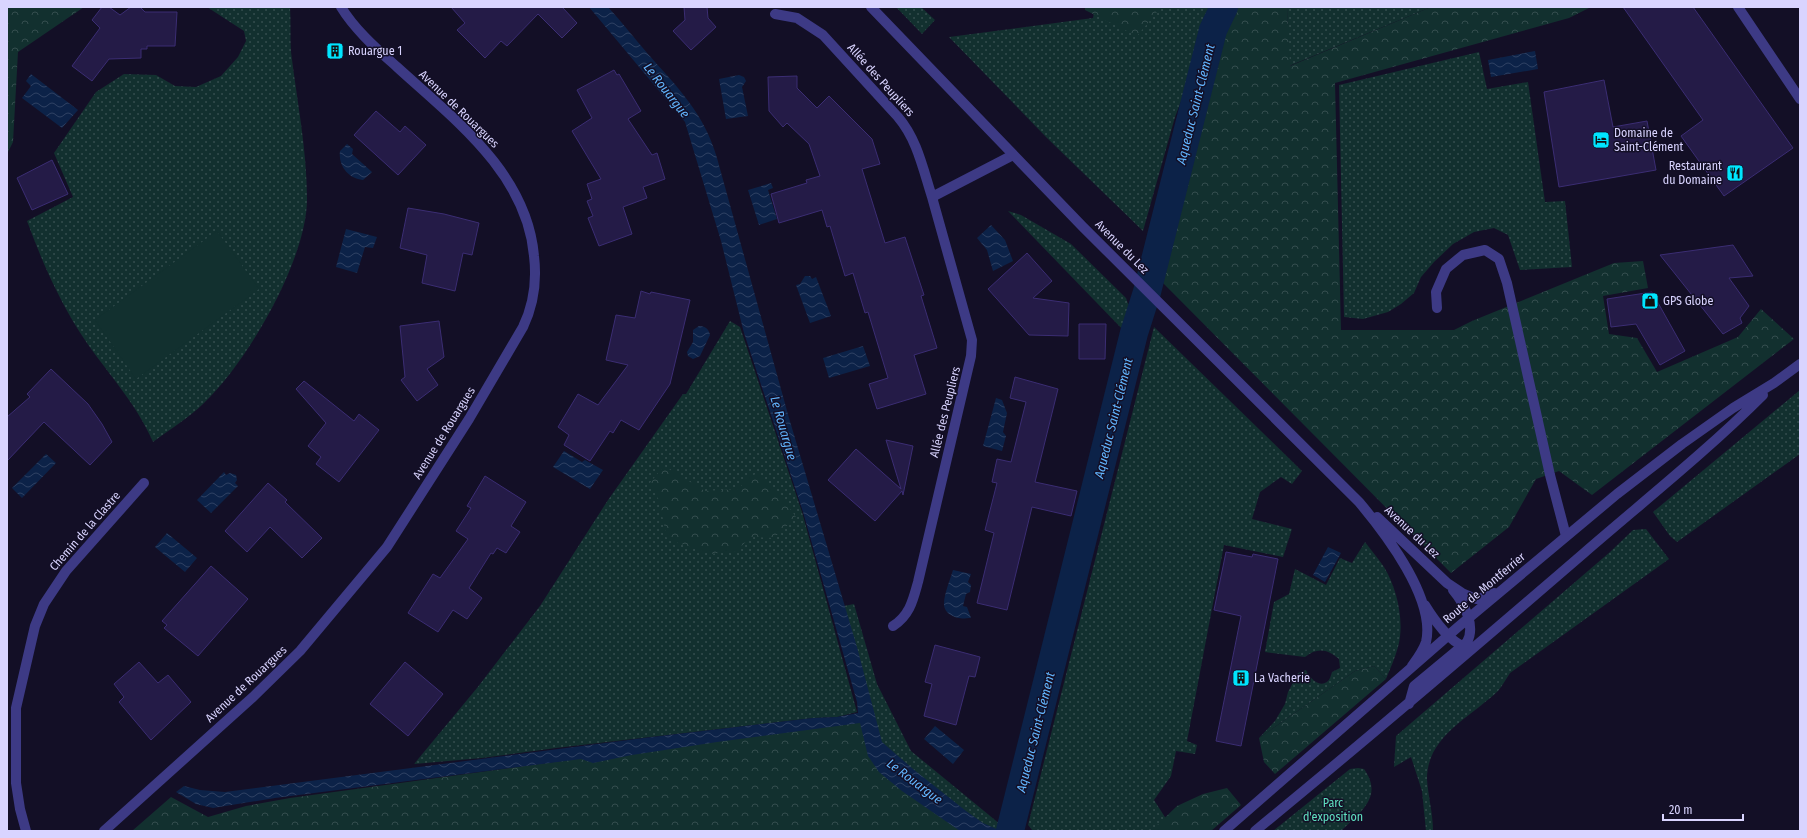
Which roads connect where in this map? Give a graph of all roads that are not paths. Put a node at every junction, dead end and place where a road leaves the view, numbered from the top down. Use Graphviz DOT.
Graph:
graph roads {
  1 [pos="341,7"];
  2 [pos="871,7"];
  3 [pos="1738,7"];
  4 [pos="775,14"];
  5 [pos="1800,99"];
  6 [pos="1013,155"];
  7 [pos="932,197"];
  8 [pos="1437,308"];
  9 [pos="1800,364"];
  10 [pos="1774,383"];
  11 [pos="144,483"];
  12 [pos="1358,502"];
  13 [pos="1566,536"];
  14 [pos="1447,583"];
  15 [pos="1508,586"];
  16 [pos="1419,597"];
  17 [pos="1468,618"];
  18 [pos="893,626"];
  19 [pos="1448,635"];
  20 [pos="1488,636"];
  21 [pos="1462,646"];
  22 [pos="1412,666"];
  23 [pos="1409,704"];
  24 [pos="26,831"];
  25 [pos="104,831"];
  26 [pos="1224,831"];
  27 [pos="1255,831"];
  1 -- 25 [label="street, Avenue de Rouargues"];
  2 -- 6 [label="street, Avenue du Lez"];
  3 -- 5 [label="street"];
  4 -- 7 [label="street, Allée des Peupliers"];
  6 -- 7 [label="street"];
  6 -- 12 [label="street, Avenue du Lez"];
  7 -- 18 [label="street, Allée des Peupliers"];
  8 -- 13 [label="street"];
  9 -- 10 [label="street, Route de Montferrier"];
  10 -- 13 [label="street, Route de Montferrier"];
  10 -- 20 [label="street, Route de Montferrier"];
  11 -- 24 [label="street, Chemin de la Clastre"];
  12 -- 14 [label="street, Avenue du Lez"];
  12 -- 16 [label="street, Avenue du Lez"];
  13 -- 15 [label="street, Route de Montferrier"];
  14 -- 15 [label="street, Avenue du Lez"];
  14 -- 17 [label="street, Avenue du Lez"];
  15 -- 17 [label="street, Route de Montferrier"];
  16 -- 19 [label="street, Avenue du Lez"];
  16 -- 22 [label="street, Avenue du Lez"];
  17 -- 19 [label="street, Route de Montferrier"];
  17 -- 21 [label="street, Avenue du Lez"];
  19 -- 21 [label="street, Avenue du Lez"];
  19 -- 22 [label="street, Route de Montferrier"];
  20 -- 21 [label="street, Avenue du Lez"];
  20 -- 23 [label="street, Route de Montferrier"];
  21 -- 23 [label="street, Avenue du Lez"];
  22 -- 26 [label="street, Route de Montferrier"];
  23 -- 27 [label="street, Route de Montferrier"];
}
